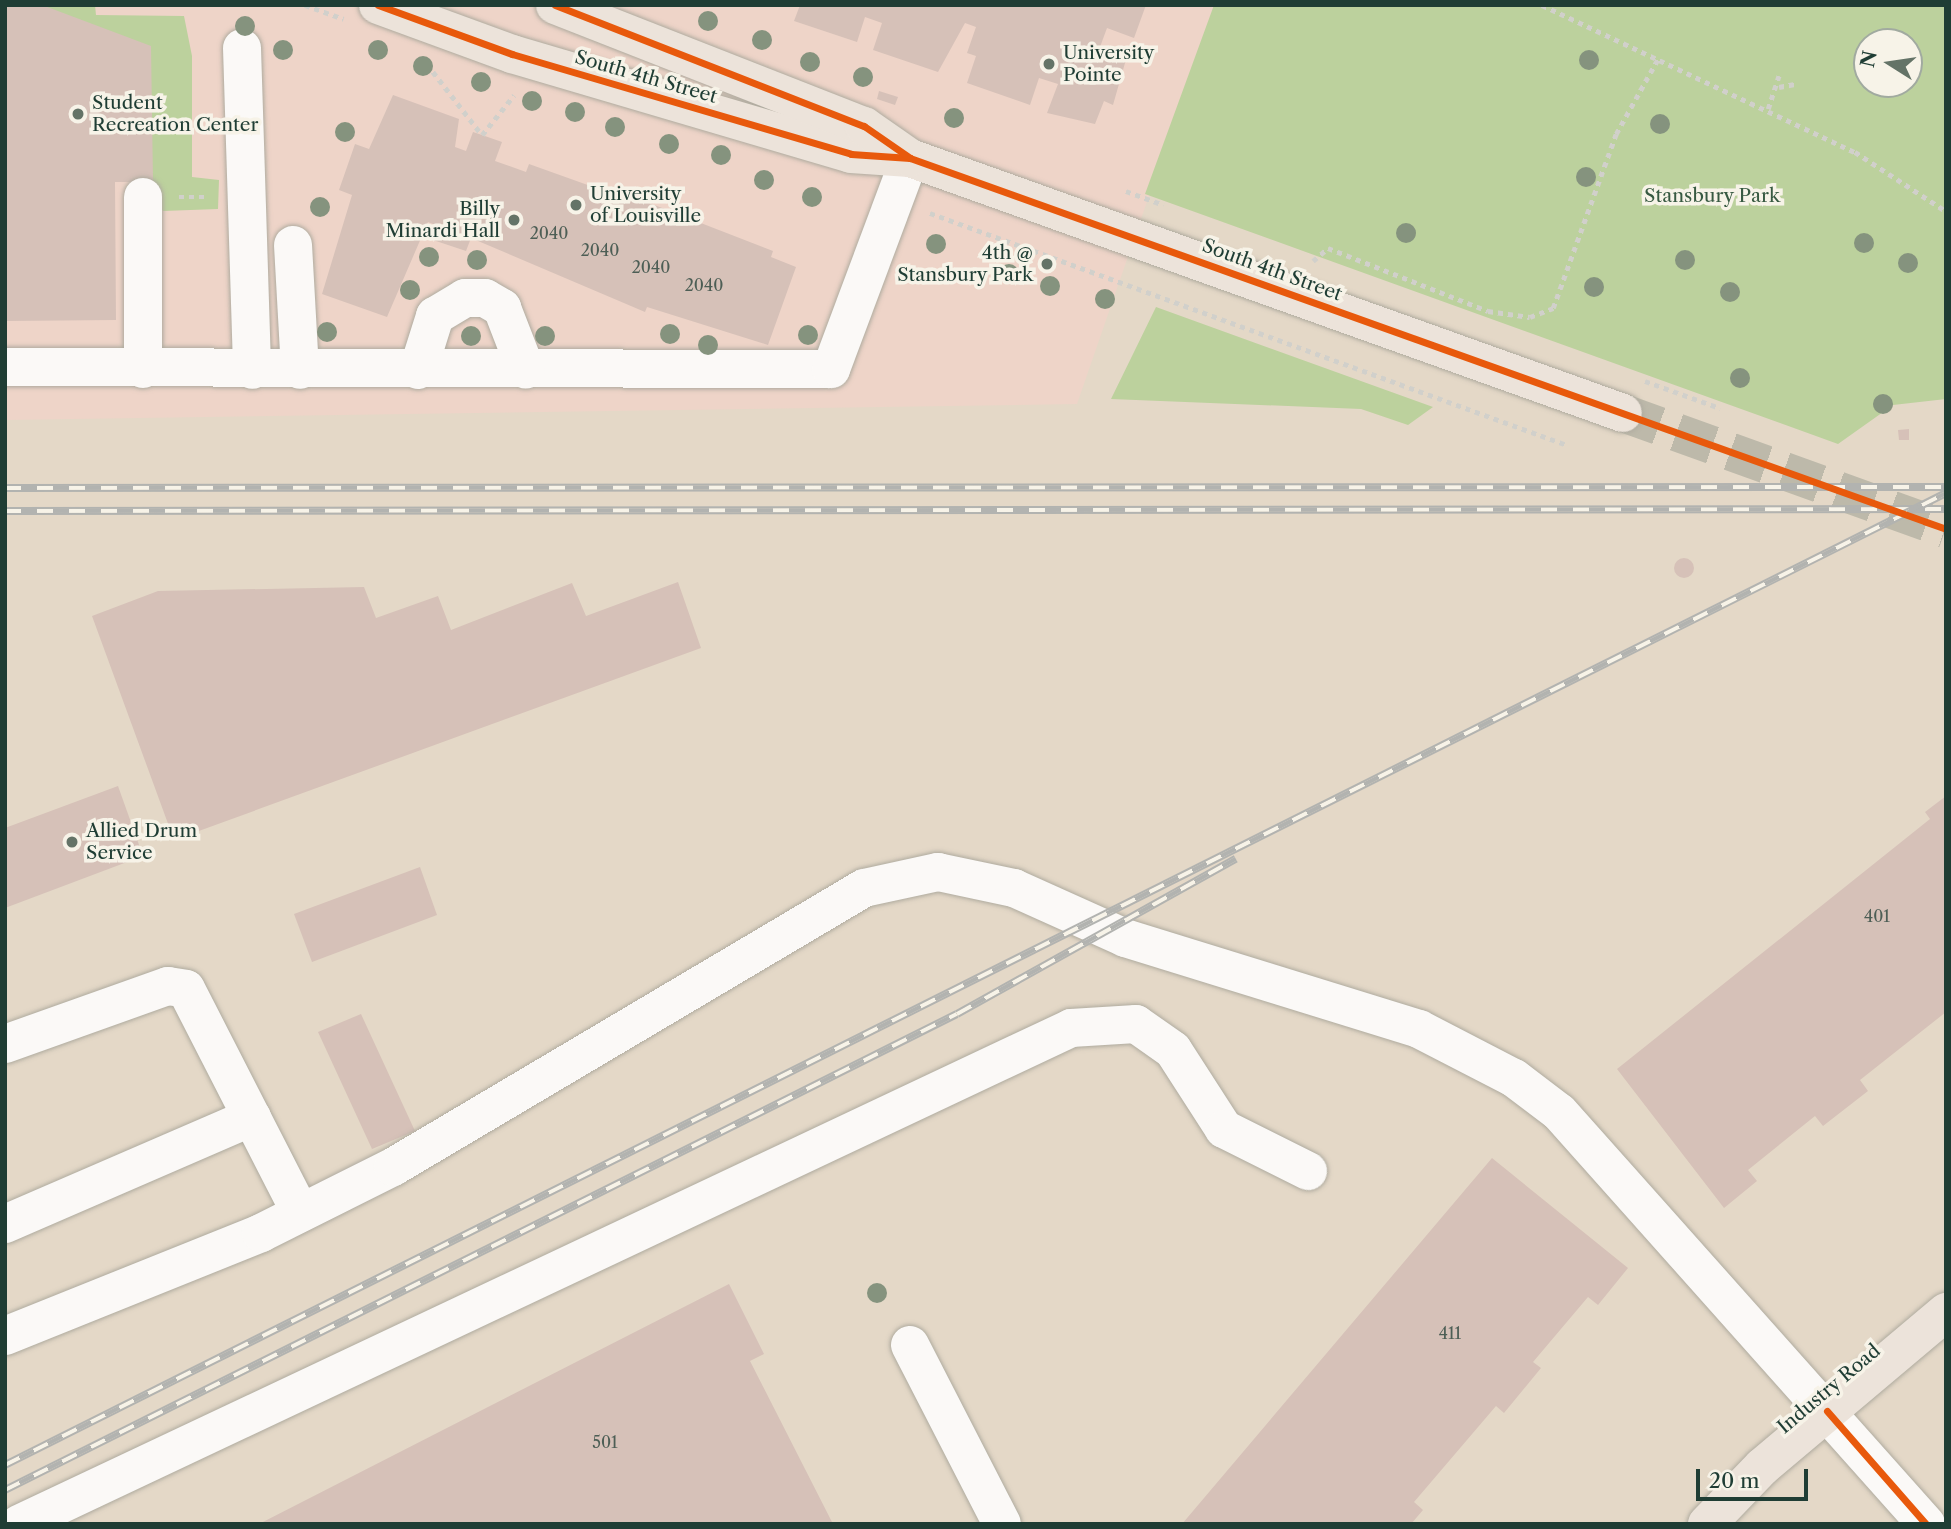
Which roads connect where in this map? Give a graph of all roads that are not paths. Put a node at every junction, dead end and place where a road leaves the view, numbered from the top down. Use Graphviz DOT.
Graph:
graph roads {
  1 [pos="378,5"];
  2 [pos="555,5"];
  3 [pos="242,48"];
  4 [pos="910,158"];
  5 [pos="143,197"];
  6 [pos="293,245"];
  7 [pos="5,367"];
  8 [pos="143,369"];
  9 [pos="252,370"];
  10 [pos="300,370"];
  11 [pos="418,370"];
  12 [pos="526,370"];
  13 [pos="1623,413"];
  14 [pos="5,1044"];
  15 [pos="252,1116"];
  16 [pos="1308,1171"];
  17 [pos="300,1212"];
  18 [pos="5,1224"];
  19 [pos="1946,1312"];
  20 [pos="5,1336"];
  21 [pos="910,1345"];
  22 [pos="1827,1411"];
  23 [pos="19,1524"];
  24 [pos="1002,1524"];
  25 [pos="1707,1524"];
  26 [pos="1926,1524"];
  1 -- 4 [label="main road, South 4th Street"];
  2 -- 4 [label="main road, South 4th Street"];
  3 -- 9 [label="street"];
  4 -- 12 [label="street"];
  4 -- 13 [label="main road, South 4th Street"];
  5 -- 8 [label="street"];
  6 -- 10 [label="street"];
  7 -- 8 [label="street"];
  8 -- 9 [label="street"];
  9 -- 10 [label="street"];
  10 -- 11 [label="street"];
  11 -- 12 [label="street"];
  11 -- 12 [label="street"];
  14 -- 15 [label="street"];
  15 -- 17 [label="street"];
  15 -- 18 [label="street"];
  16 -- 23 [label="street"];
  17 -- 20 [label="street"];
  17 -- 22 [label="street"];
  19 -- 22 [label="main road, Industry Road"];
  21 -- 24 [label="street"];
  22 -- 25 [label="main road, Industry Road"];
  22 -- 26 [label="street"];
}
